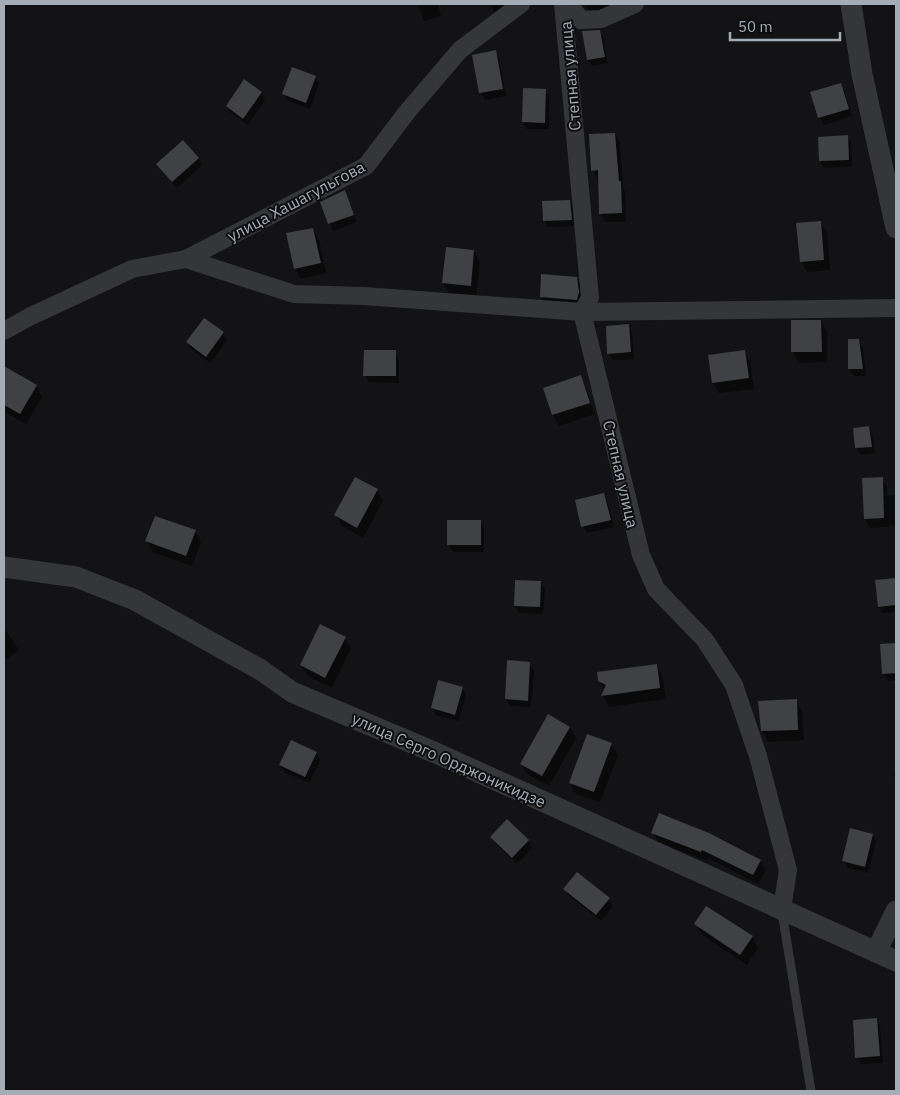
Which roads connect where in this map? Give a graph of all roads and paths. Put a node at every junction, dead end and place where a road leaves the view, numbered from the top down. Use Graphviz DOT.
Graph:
graph roads {
  1 [pos="521,4"];
  2 [pos="563,4"];
  3 [pos="569,4"];
  4 [pos="635,4"];
  5 [pos="851,4"];
  6 [pos="896,228"];
  7 [pos="186,259"];
  8 [pos="896,308"];
  9 [pos="582,312"];
  10 [pos="4,331"];
  11 [pos="4,567"];
  12 [pos="782,909"];
  13 [pos="896,911"];
  14 [pos="876,952"];
  15 [pos="896,961"];
  16 [pos="811,1091"];
  1 -- 7 [label="street, улица Хашагульгова"];
  2 -- 9 [label="street, Степная улица"];
  3 -- 4 [label="street"];
  5 -- 6 [label="street"];
  7 -- 9 [label="street"];
  7 -- 10 [label="street"];
  8 -- 9 [label="street"];
  9 -- 12 [label="street, Степная улица"];
  11 -- 12 [label="street, улица Серго Орджоникидзе"];
  12 -- 14 [label="street, улица Серго Орджоникидзе"];
  12 -- 16 [label="lane"];
  13 -- 14 [label="street"];
  14 -- 15 [label="street, улица Серго Орджоникидзе"];
}
